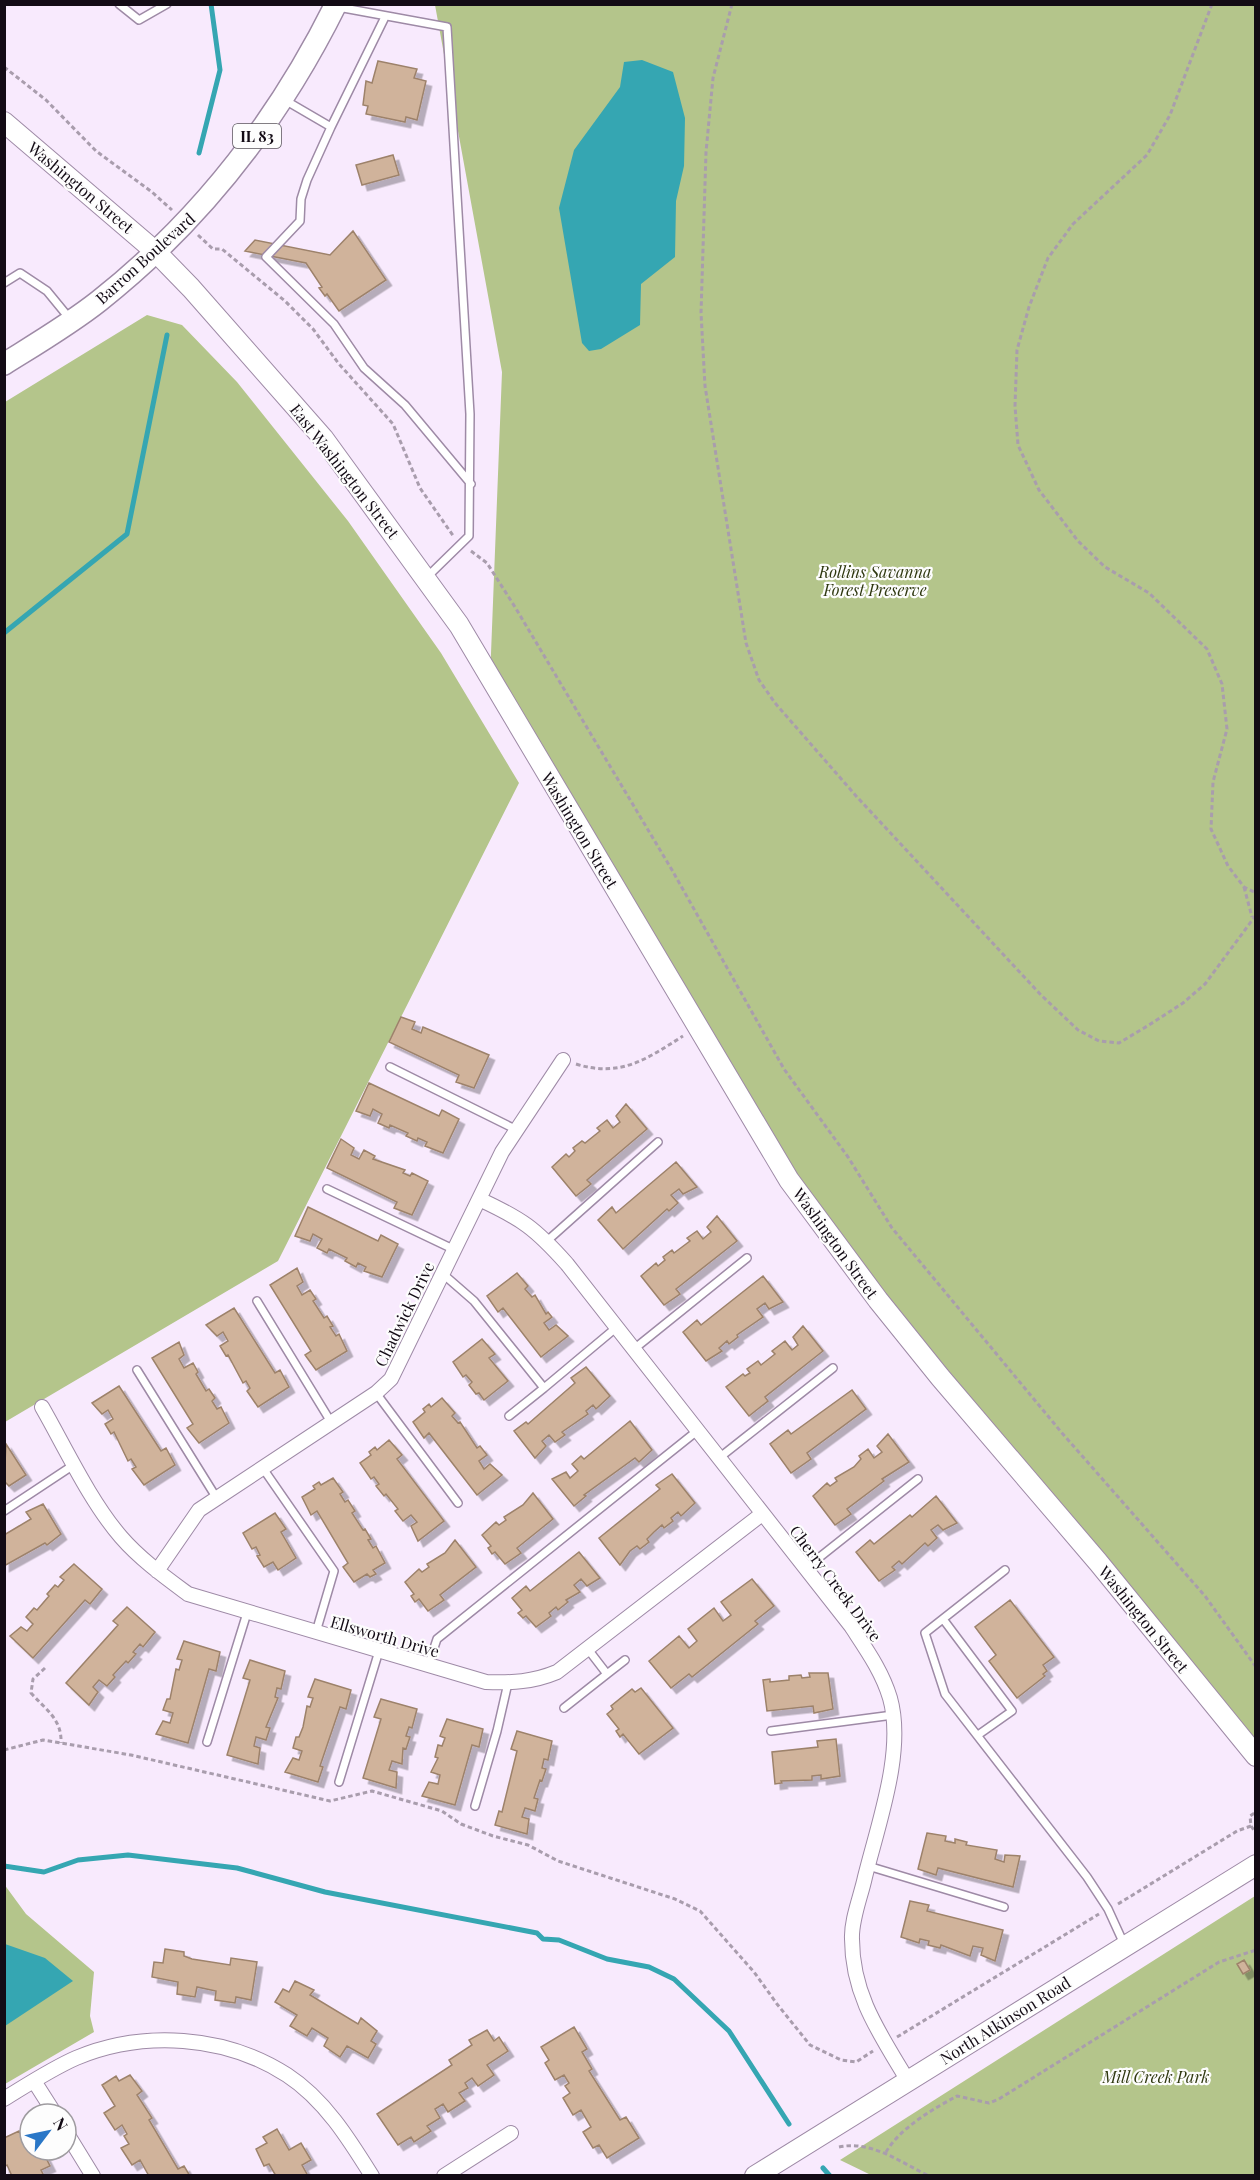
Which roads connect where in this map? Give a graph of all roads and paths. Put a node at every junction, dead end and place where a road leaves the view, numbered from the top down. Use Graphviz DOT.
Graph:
graph roads {
  1 [pos="119,4"];
  2 [pos="167,4"];
  3 [pos="732,4"];
  4 [pos="1212,4"];
  5 [pos="336,5"];
  6 [pos="385,17"];
  7 [pos="4,67"];
  8 [pos="283,99"];
  9 [pos="4,122"];
  10 [pos="331,127"];
  11 [pos="152,192"];
  12 [pos="213,249"];
  13 [pos="156,252"];
  14 [pos="4,283"];
  15 [pos="72,321"];
  16 [pos="4,364"];
  17 [pos="471,484"];
  18 [pos="462,543"];
  19 [pos="426,578"];
  20 [pos="490,678"];
  21 [pos="1244,887"];
  22 [pos="1256,893"];
  23 [pos="1254,916"];
  24 [pos="698,1027"];
  25 [pos="563,1060"];
  26 [pos="390,1067"];
  27 [pos="517,1130"];
  28 [pos="658,1142"];
  29 [pos="327,1189"];
  30 [pos="479,1199"];
  31 [pos="547,1241"];
  32 [pos="455,1250"];
  33 [pos="747,1258"];
  34 [pos="443,1274"];
  35 [pos="257,1301"];
  36 [pos="617,1327"];
  37 [pos="633,1349"];
  38 [pos="833,1368"];
  39 [pos="137,1370"];
  40 [pos="544,1388"];
  41 [pos="376,1393"];
  42 [pos="42,1407"];
  43 [pos="509,1416"];
  44 [pos="331,1422"];
  45 [pos="697,1431"];
  46 [pos="719,1458"];
  47 [pos="75,1464"];
  48 [pos="262,1467"];
  49 [pos="918,1479"];
  50 [pos="216,1497"];
  51 [pos="458,1503"];
  52 [pos="4,1511"];
  53 [pos="762,1514"];
  54 [pos="806,1568"];
  55 [pos="1005,1570"];
  56 [pos="157,1571"];
  57 [pos="248,1613"];
  58 [pos="943,1619"];
  59 [pos="316,1633"];
  60 [pos="587,1648"];
  61 [pos="379,1651"];
  62 [pos="626,1660"];
  63 [pos="428,1666"];
  64 [pos="1256,1667"];
  65 [pos="45,1668"];
  66 [pos="607,1674"];
  67 [pos="508,1683"];
  68 [pos="564,1708"];
  69 [pos="892,1715"];
  70 [pos="771,1731"];
  71 [pos="978,1736"];
  72 [pos="207,1742"];
  73 [pos="61,1743"];
  74 [pos="4,1750"];
  75 [pos="1256,1756"];
  76 [pos="339,1782"];
  77 [pos="475,1806"];
  78 [pos="1256,1812"];
  79 [pos="1251,1826"];
  80 [pos="1256,1833"];
  81 [pos="1256,1865"];
  82 [pos="868,1866"];
  83 [pos="1004,1906"];
  84 [pos="1108,1909"];
  85 [pos="1125,1946"];
  86 [pos="1256,1950"];
  87 [pos="886,2043"];
  88 [pos="34,2081"];
  89 [pos="908,2081"];
  90 [pos="4,2099"];
  91 [pos="47,2102"];
  92 [pos="511,2133"];
  93 [pos="834,2148"];
  94 [pos="78,2151"];
  95 [pos="886,2152"];
  96 [pos="93,2175"];
  97 [pos="372,2175"];
  98 [pos="444,2175"];
  99 [pos="755,2175"];
  100 [pos="929,2175"];
  1 -- 2 [label="lane"];
  3 -- 23 [label="path"];
  4 -- 21 [label="path"];
  5 -- 6 [label="lane"];
  5 -- 8 [label="main road, Barron Boulevard / IL 83"];
  6 -- 10 [label="lane"];
  6 -- 17 [label="lane"];
  7 -- 11 [label="path"];
  8 -- 10 [label="lane"];
  8 -- 13 [label="main road, Barron Boulevard / IL 83"];
  9 -- 13 [label="main road, Washington Street"];
  10 -- 17 [label="lane"];
  12 -- 18 [label="path"];
  13 -- 15 [label="main road, Barron Boulevard / IL 83"];
  13 -- 19 [label="main road, East Washington Street"];
  14 -- 15 [label="lane"];
  15 -- 16 [label="main road, Barron Boulevard / IL 83"];
  17 -- 18 [label="lane"];
  18 -- 19 [label="lane"];
  18 -- 64 [label="path"];
  19 -- 20 [label="main road, East Washington Street"];
  20 -- 24 [label="main road, Washington Street"];
  21 -- 22 [label="path"];
  21 -- 23 [label="path"];
  24 -- 25 [label="path"];
  24 -- 75 [label="main road, Washington Street"];
  25 -- 27 [label="street, Chadwick Drive"];
  26 -- 27 [label="lane"];
  27 -- 30 [label="street, Chadwick Drive"];
  28 -- 31 [label="lane"];
  29 -- 32 [label="lane"];
  30 -- 31 [label="street, Cherry Creek Drive"];
  30 -- 32 [label="street, Chadwick Drive"];
  31 -- 36 [label="street, Cherry Creek Drive"];
  32 -- 34 [label="street, Chadwick Drive"];
  33 -- 37 [label="lane"];
  34 -- 40 [label="lane"];
  34 -- 41 [label="street, Chadwick Drive"];
  35 -- 44 [label="lane"];
  36 -- 37 [label="street, Cherry Creek Drive"];
  36 -- 40 [label="lane"];
  37 -- 45 [label="street, Cherry Creek Drive"];
  38 -- 46 [label="lane"];
  39 -- 50 [label="lane"];
  40 -- 43 [label="lane"];
  41 -- 44 [label="street, Chadwick Drive"];
  41 -- 51 [label="lane"];
  42 -- 47 [label="street, Ellsworth Drive"];
  44 -- 48 [label="street, Chadwick Drive"];
  45 -- 46 [label="street, Cherry Creek Drive"];
  45 -- 63 [label="lane"];
  46 -- 53 [label="street, Cherry Creek Drive"];
  47 -- 52 [label="lane"];
  47 -- 56 [label="street, Ellsworth Drive"];
  48 -- 50 [label="street, Chadwick Drive"];
  48 -- 59 [label="lane"];
  49 -- 54 [label="lane"];
  50 -- 56 [label="street, Chadwick Drive"];
  53 -- 54 [label="street, Cherry Creek Drive"];
  53 -- 60 [label="street, Ellsworth Drive"];
  54 -- 69 [label="street, Cherry Creek Drive"];
  55 -- 58 [label="lane"];
  56 -- 57 [label="street, Ellsworth Drive"];
  57 -- 59 [label="street, Ellsworth Drive"];
  57 -- 72 [label="lane"];
  58 -- 71 [label="lane"];
  58 -- 71 [label="lane"];
  59 -- 61 [label="street, Ellsworth Drive"];
  60 -- 66 [label="lane"];
  60 -- 67 [label="street, Ellsworth Drive"];
  61 -- 63 [label="street, Ellsworth Drive"];
  61 -- 76 [label="lane"];
  62 -- 66 [label="lane"];
  63 -- 67 [label="street, Ellsworth Drive"];
  65 -- 73 [label="path"];
  66 -- 68 [label="lane"];
  67 -- 77 [label="lane"];
  69 -- 70 [label="lane"];
  69 -- 82 [label="street, Cherry Creek Drive"];
  71 -- 84 [label="lane"];
  73 -- 74 [label="path"];
  73 -- 87 [label="path"];
  78 -- 79 [label="path"];
  79 -- 80 [label="path"];
  79 -- 84 [label="path"];
  81 -- 85 [label="main road, North Atkinson Road"];
  82 -- 83 [label="lane"];
  82 -- 87 [label="street, Cherry Creek Drive"];
  84 -- 85 [label="lane"];
  84 -- 87 [label="path"];
  85 -- 89 [label="main road, North Atkinson Road"];
  86 -- 95 [label="path"];
  87 -- 89 [label="street, Cherry Creek Drive"];
  88 -- 90 [label="street"];
  88 -- 91 [label="street"];
  88 -- 97 [label="street"];
  89 -- 99 [label="main road, North Atkinson Road"];
  92 -- 98 [label="street"];
  93 -- 95 [label="path"];
  94 -- 96 [label="street"];
  95 -- 100 [label="path"];
}
